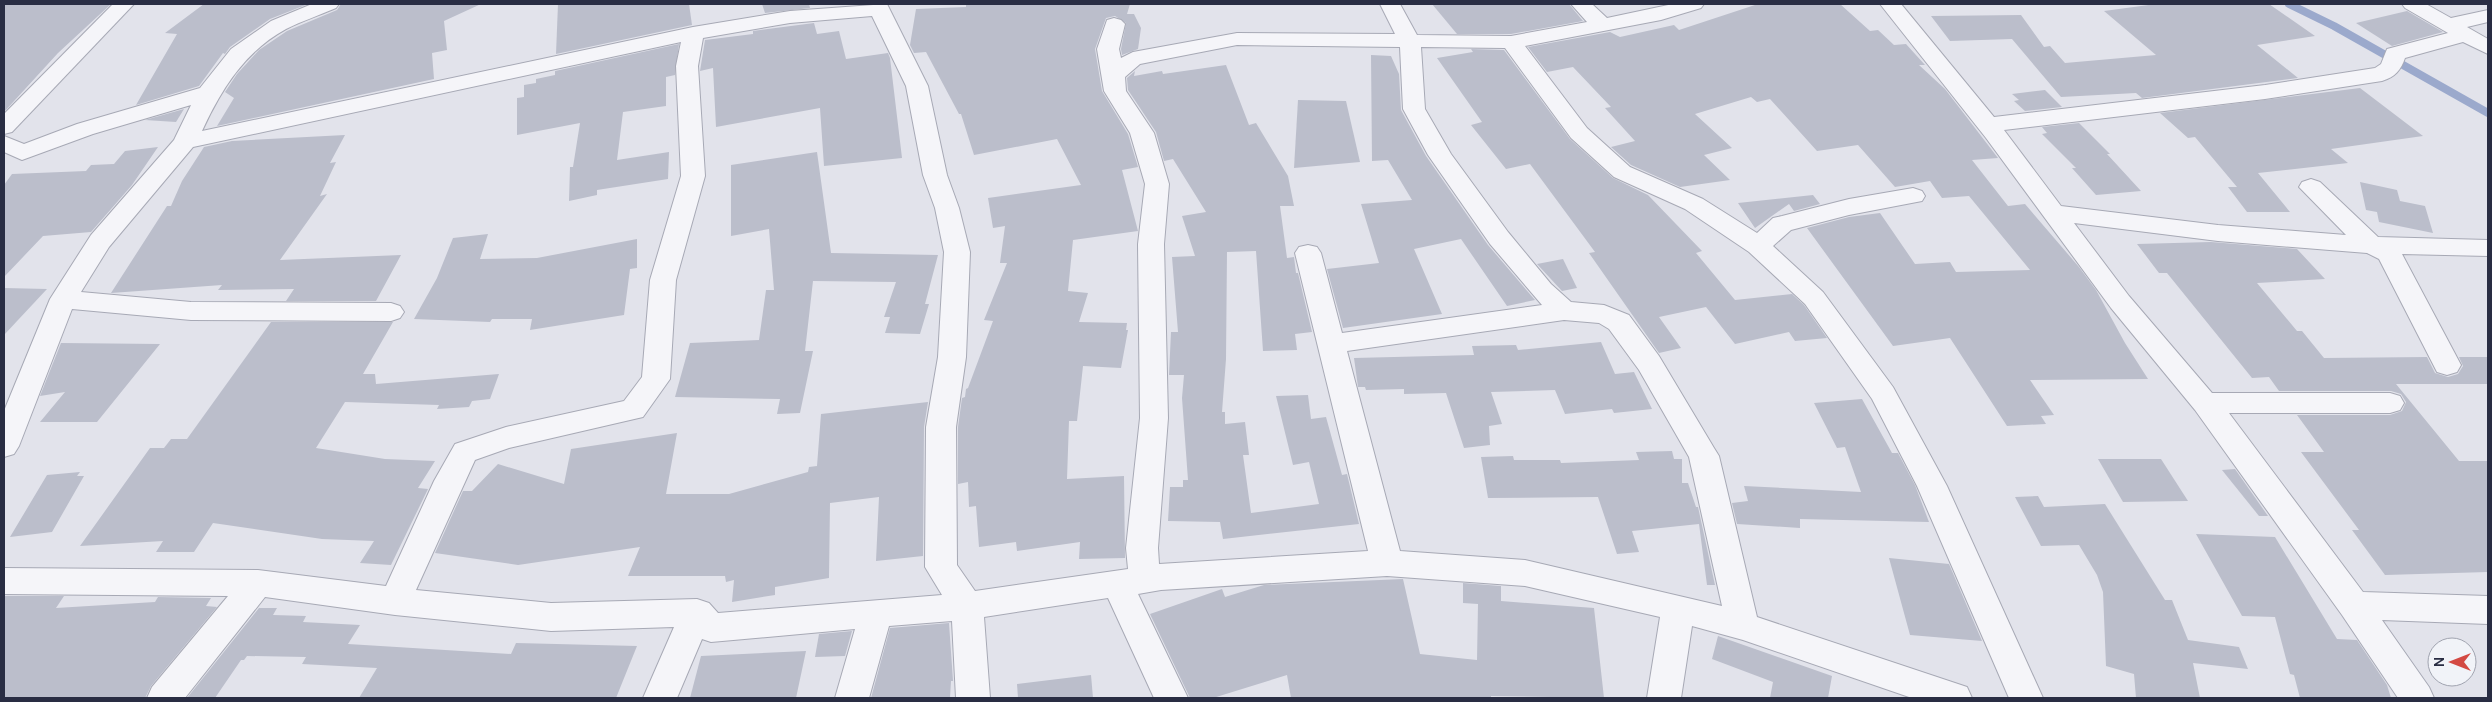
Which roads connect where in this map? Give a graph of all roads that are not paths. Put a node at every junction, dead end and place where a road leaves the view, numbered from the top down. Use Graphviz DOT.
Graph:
graph roads {
  1 [pos="124,4"];
  2 [pos="329,4"];
  3 [pos="1390,4"];
  4 [pos="1581,4"];
  5 [pos="1694,4"];
  6 [pos="1890,4"];
  7 [pos="2412,4"];
  8 [pos="878,7"];
  9 [pos="2488,16"];
  10 [pos="1114,24"];
  11 [pos="1602,25"];
  12 [pos="2456,30"];
  13 [pos="693,33"];
  14 [pos="1410,42"];
  15 [pos="1511,42"];
  16 [pos="2488,48"];
  17 [pos="1114,75"];
  18 [pos="208,93"];
  19 [pos="1988,125"];
  20 [pos="4,127"];
  21 [pos="185,142"];
  22 [pos="4,143"];
  23 [pos="2311,187"];
  24 [pos="1913,196"];
  25 [pos="2056,213"];
  26 [pos="2371,244"];
  27 [pos="1758,246"];
  28 [pos="2488,248"];
  29 [pos="1308,253"];
  30 [pos="63,299"];
  31 [pos="1564,311"];
  32 [pos="391,312"];
  33 [pos="1332,344"];
  34 [pos="2448,364"];
  35 [pos="2205,403"];
  36 [pos="2390,403"];
  37 [pos="4,446"];
  38 [pos="1387,563"];
  39 [pos="4,581"];
  40 [pos="1131,581"];
  41 [pos="258,583"];
  42 [pos="395,601"];
  43 [pos="2354,605"];
  44 [pos="967,606"];
  45 [pos="1678,608"];
  46 [pos="2488,610"];
  47 [pos="696,613"];
  48 [pos="876,614"];
  49 [pos="1743,626"];
  50 [pos="164,698"];
  51 [pos="660,698"];
  52 [pos="852,698"];
  53 [pos="973,698"];
  54 [pos="1171,698"];
  55 [pos="1664,698"];
  56 [pos="1955,698"];
  57 [pos="2026,698"];
  58 [pos="2417,698"];
  1 -- 20 [label="street"];
  2 -- 18 [label="street"];
  3 -- 14 [label="street"];
  4 -- 11 [label="street"];
  5 -- 11 [label="street"];
  6 -- 19 [label="street"];
  7 -- 12 [label="street"];
  8 -- 13 [label="street"];
  8 -- 44 [label="street"];
  9 -- 12 [label="street"];
  10 -- 17 [label="street"];
  11 -- 15 [label="street"];
  12 -- 16 [label="street"];
  12 -- 19 [label="street"];
  13 -- 21 [label="street"];
  13 -- 42 [label="street"];
  14 -- 15 [label="street"];
  14 -- 17 [label="street"];
  14 -- 31 [label="street"];
  15 -- 27 [label="street"];
  17 -- 40 [label="street"];
  18 -- 21 [label="street"];
  18 -- 22 [label="street"];
  19 -- 25 [label="street"];
  21 -- 30 [label="street"];
  23 -- 26 [label="street"];
  24 -- 27 [label="street"];
  25 -- 26 [label="street"];
  25 -- 35 [label="street"];
  26 -- 28 [label="street"];
  26 -- 34 [label="street"];
  27 -- 57 [label="street"];
  29 -- 33 [label="street"];
  30 -- 32 [label="street"];
  30 -- 37 [label="street"];
  31 -- 33 [label="street"];
  31 -- 49 [label="street"];
  33 -- 38 [label="street"];
  35 -- 36 [label="street"];
  35 -- 43 [label="street"];
  38 -- 40 [label="street"];
  38 -- 45 [label="street"];
  39 -- 41 [label="street"];
  40 -- 44 [label="street"];
  40 -- 54 [label="street"];
  41 -- 42 [label="street"];
  41 -- 50 [label="street"];
  42 -- 47 [label="street"];
  43 -- 46 [label="street"];
  43 -- 58 [label="street"];
  44 -- 48 [label="street"];
  44 -- 53 [label="street"];
  45 -- 49 [label="street"];
  45 -- 55 [label="street"];
  47 -- 48 [label="street"];
  47 -- 51 [label="street"];
  48 -- 52 [label="street"];
  49 -- 56 [label="street"];
}
